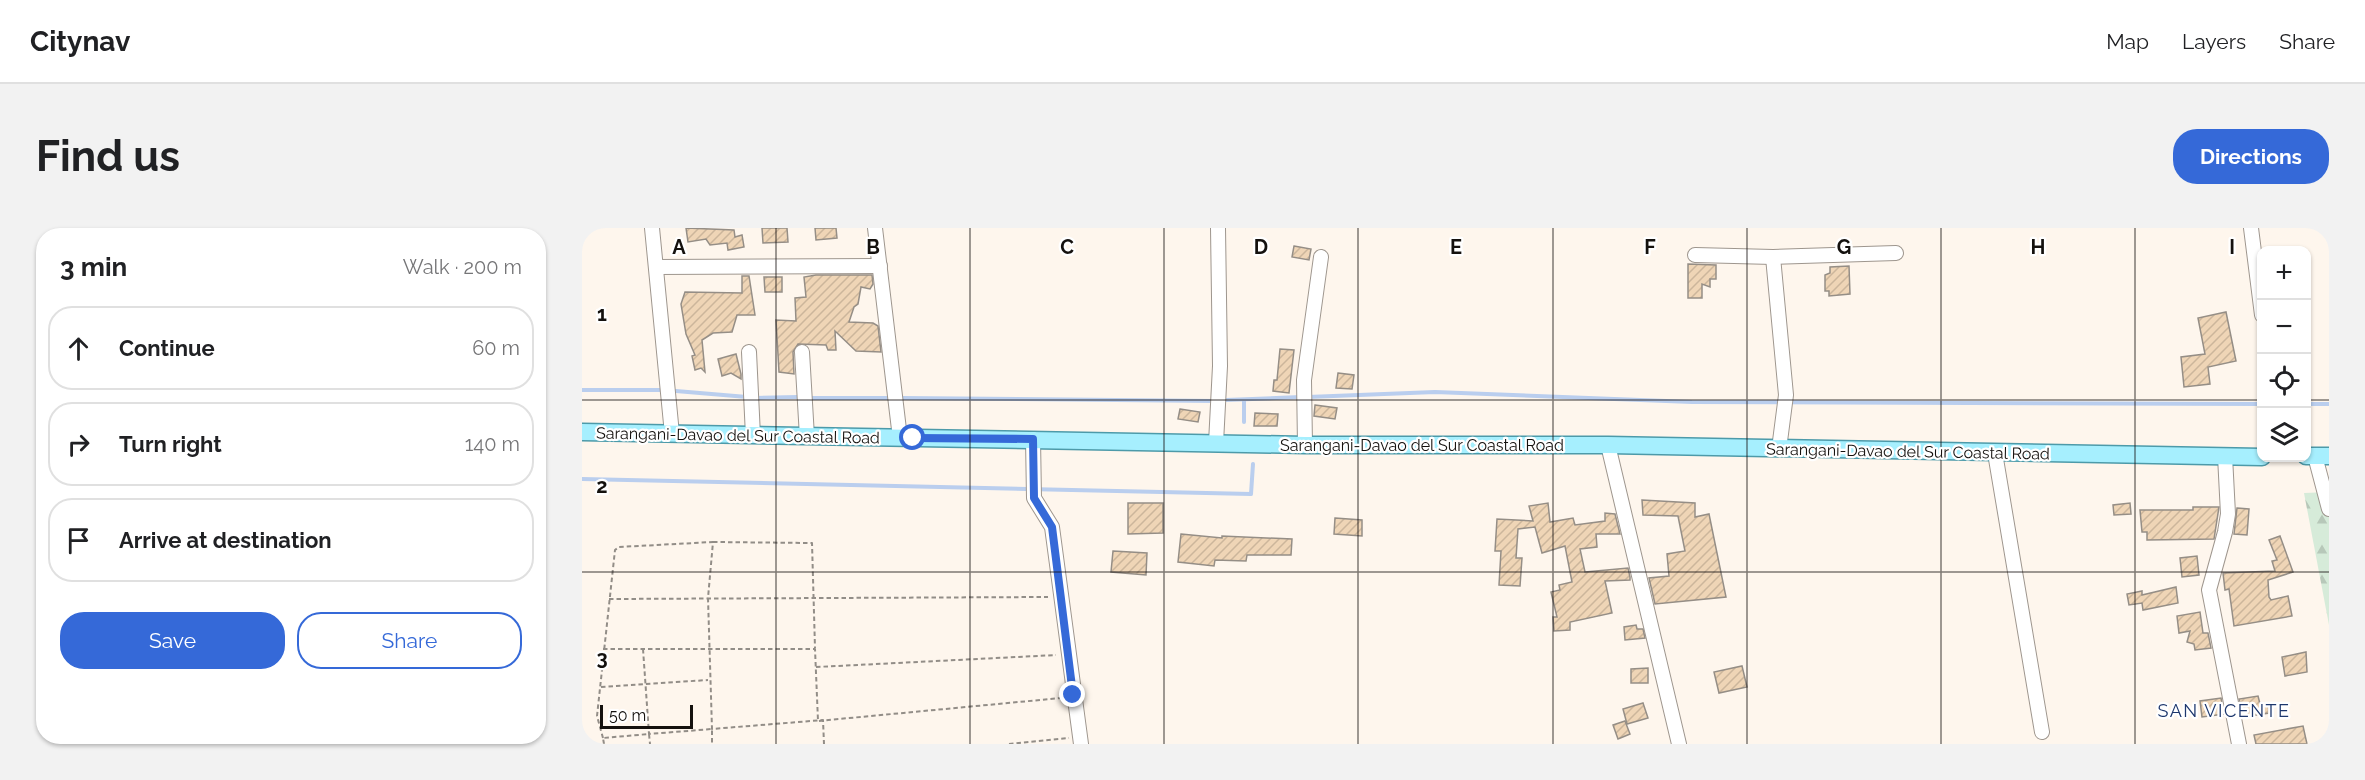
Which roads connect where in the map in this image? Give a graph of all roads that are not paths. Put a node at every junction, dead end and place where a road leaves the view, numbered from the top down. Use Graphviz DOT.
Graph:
graph roads {
  1 [pos="652,228"];
  2 [pos="875,228"];
  3 [pos="1218,228"];
  4 [pos="2251,228"];
  5 [pos="1896,253"];
  6 [pos="1695,255"];
  7 [pos="1321,257"];
  8 [pos="1773,257"];
  9 [pos="880,266"];
  10 [pos="656,267"];
  11 [pos="2260,300"];
  12 [pos="750,352"];
  13 [pos="802,352"];
  14 [pos="582,432"];
  15 [pos="672,434"];
  16 [pos="753,436"];
  17 [pos="807,437"];
  18 [pos="900,438"];
  19 [pos="1033,439"];
  20 [pos="1216,443"];
  21 [pos="1305,445"];
  22 [pos="1608,445"];
  23 [pos="1779,449"];
  24 [pos="1995,453"];
  25 [pos="2225,456"];
  26 [pos="2317,456"];
  27 [pos="2257,457"];
  28 [pos="2329,509"];
  29 [pos="2042,732"];
  30 [pos="1077,741"];
  31 [pos="1679,744"];
  32 [pos="2239,744"];
  1 -- 10 [label="street"];
  2 -- 9 [label="street"];
  3 -- 20 [label="street"];
  4 -- 11 [label="street"];
  5 -- 8 [label="street"];
  6 -- 8 [label="street"];
  7 -- 21 [label="street"];
  8 -- 23 [label="street"];
  9 -- 10 [label="street"];
  9 -- 18 [label="street"];
  10 -- 15 [label="street"];
  12 -- 16 [label="street"];
  13 -- 17 [label="street"];
  14 -- 15 [label="main road, Sarangani-Davao del Sur Coastal Road"];
  15 -- 16 [label="main road, Sarangani-Davao del Sur Coastal Road"];
  16 -- 17 [label="main road, Sarangani-Davao del Sur Coastal Road"];
  17 -- 18 [label="main road, Sarangani-Davao del Sur Coastal Road"];
  18 -- 19 [label="main road, Sarangani-Davao del Sur Coastal Road"];
  19 -- 20 [label="main road, Sarangani-Davao del Sur Coastal Road"];
  19 -- 30 [label="street"];
  20 -- 21 [label="main road, Sarangani-Davao del Sur Coastal Road"];
  21 -- 22 [label="main road, Sarangani-Davao del Sur Coastal Road"];
  22 -- 23 [label="main road, Sarangani-Davao del Sur Coastal Road"];
  22 -- 31 [label="street"];
  23 -- 24 [label="main road, Sarangani-Davao del Sur Coastal Road"];
  24 -- 25 [label="main road, Sarangani-Davao del Sur Coastal Road"];
  24 -- 29 [label="street"];
  25 -- 27 [label="main road, Sarangani-Davao del Sur Coastal Road"];
  25 -- 32 [label="street"];
  26 -- 28 [label="street"];
}
